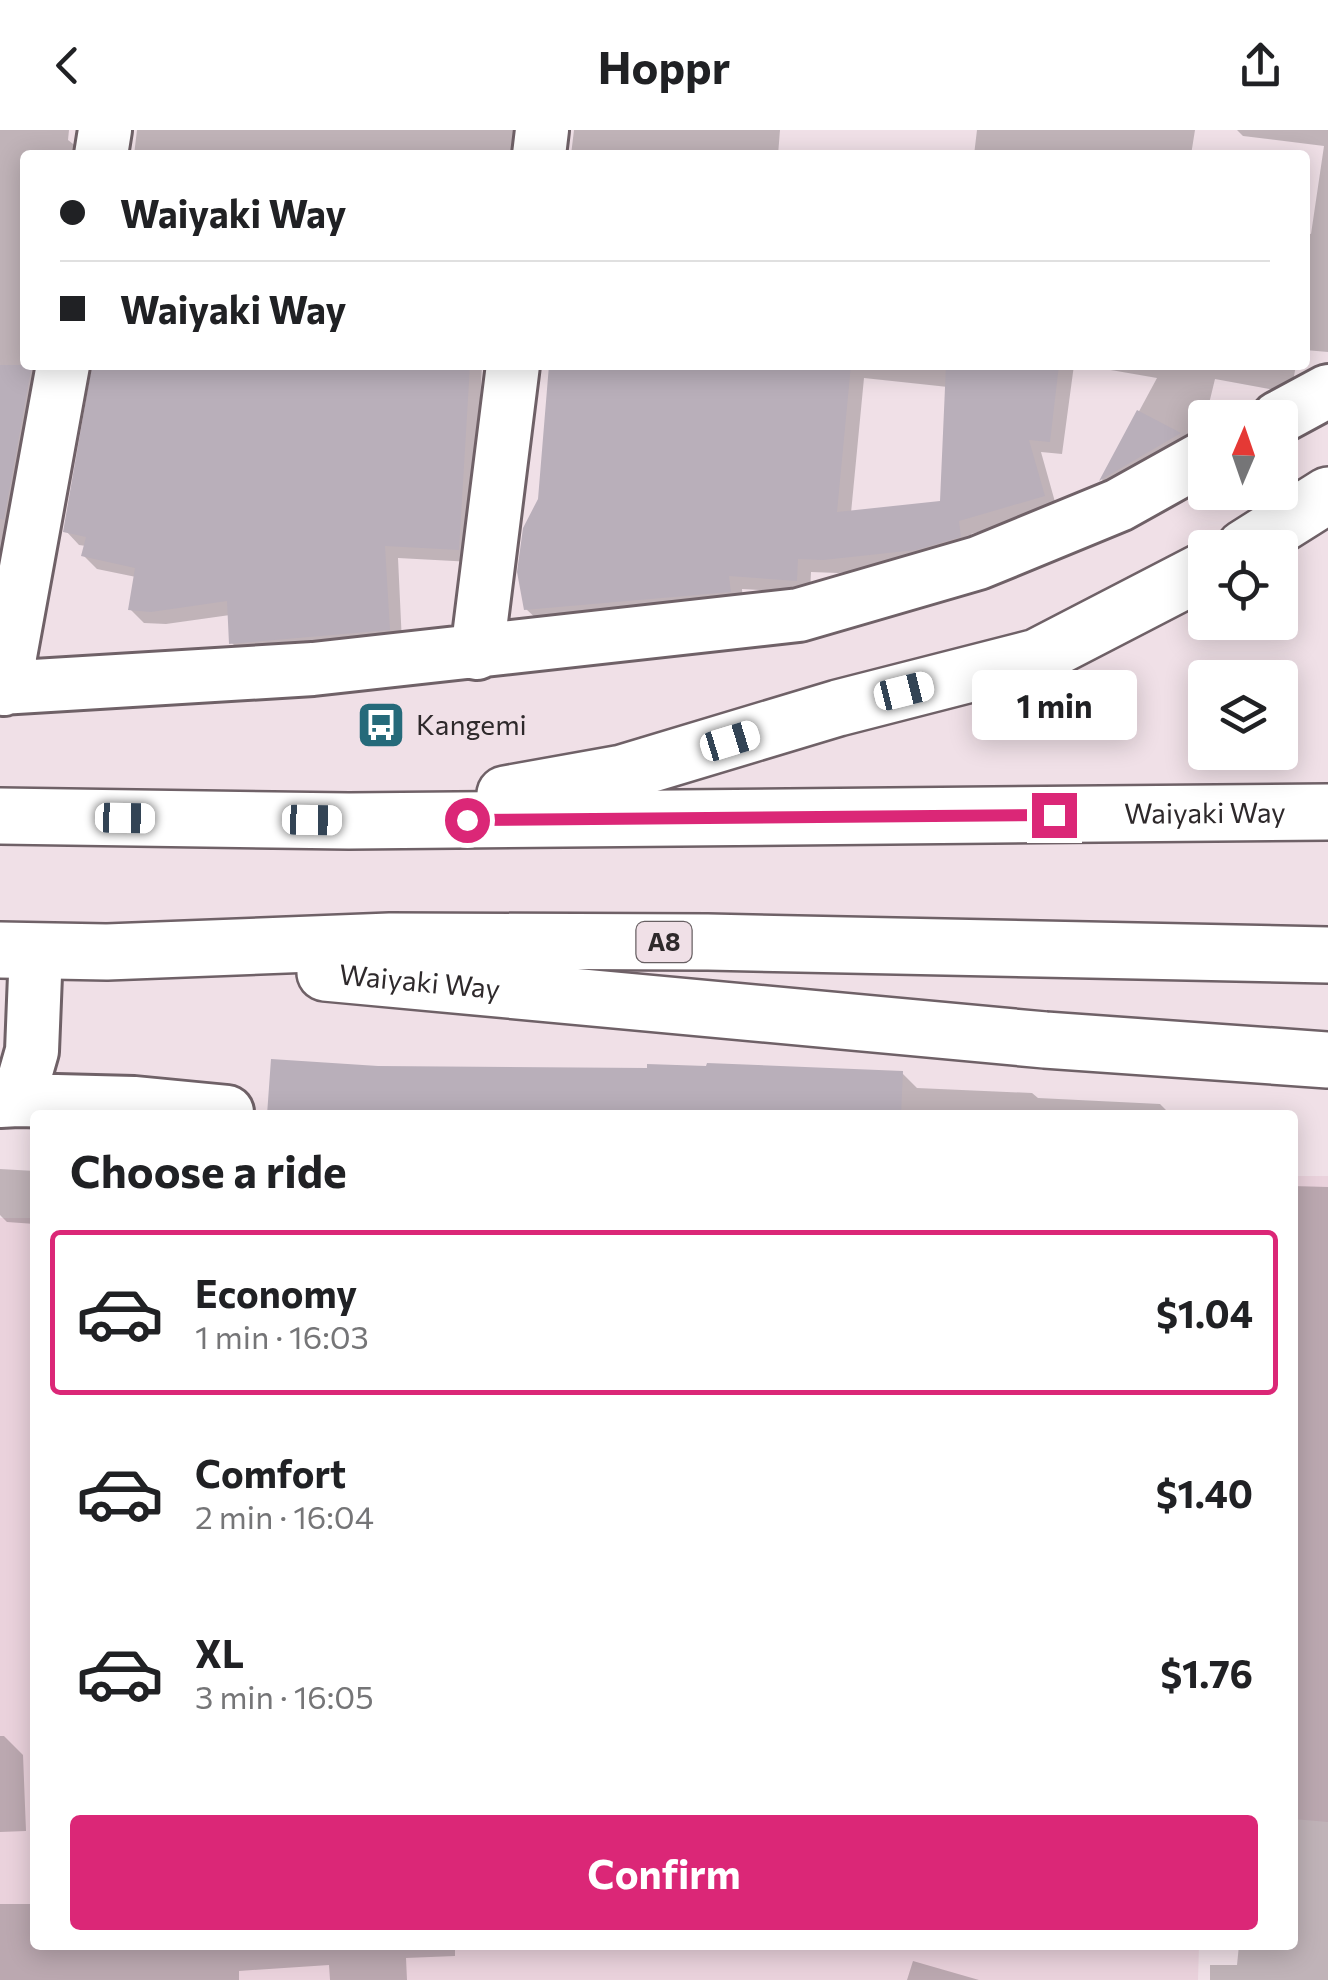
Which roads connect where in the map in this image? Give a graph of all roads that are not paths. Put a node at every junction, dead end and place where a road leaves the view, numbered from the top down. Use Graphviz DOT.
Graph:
graph roads {
  1 [pos="62,370"];
  2 [pos="512,370"];
  3 [pos="1328,391"];
  4 [pos="1298,407"];
  5 [pos="1188,467"];
  6 [pos="1328,495"];
  7 [pos="1273,530"];
  8 [pos="1188,579"];
  9 [pos="477,653"];
  10 [pos="2,688"];
  11 [pos="1328,812"];
  12 [pos="0,816"];
  13 [pos="350,821"];
  14 [pos="18,950"];
  15 [pos="107,952"];
  16 [pos="1328,955"];
  17 [pos="1328,1060"];
  18 [pos="9,1101"];
  19 [pos="207,1110"];
  1 -- 10 [label="street"];
  2 -- 9 [label="street"];
  3 -- 4 [label="street"];
  5 -- 9 [label="street"];
  6 -- 7 [label="highway"];
  8 -- 13 [label="highway"];
  9 -- 10 [label="street"];
  11 -- 13 [label="highway, Waiyaki Way"];
  12 -- 13 [label="highway, Waiyaki Way"];
  14 -- 15 [label="highway, Waiyaki Way / A8"];
  14 -- 18 [label="street"];
  15 -- 16 [label="highway, Waiyaki Way / A8"];
  15 -- 17 [label="highway, Waiyaki Way / A8"];
  18 -- 19 [label="street"];
}
